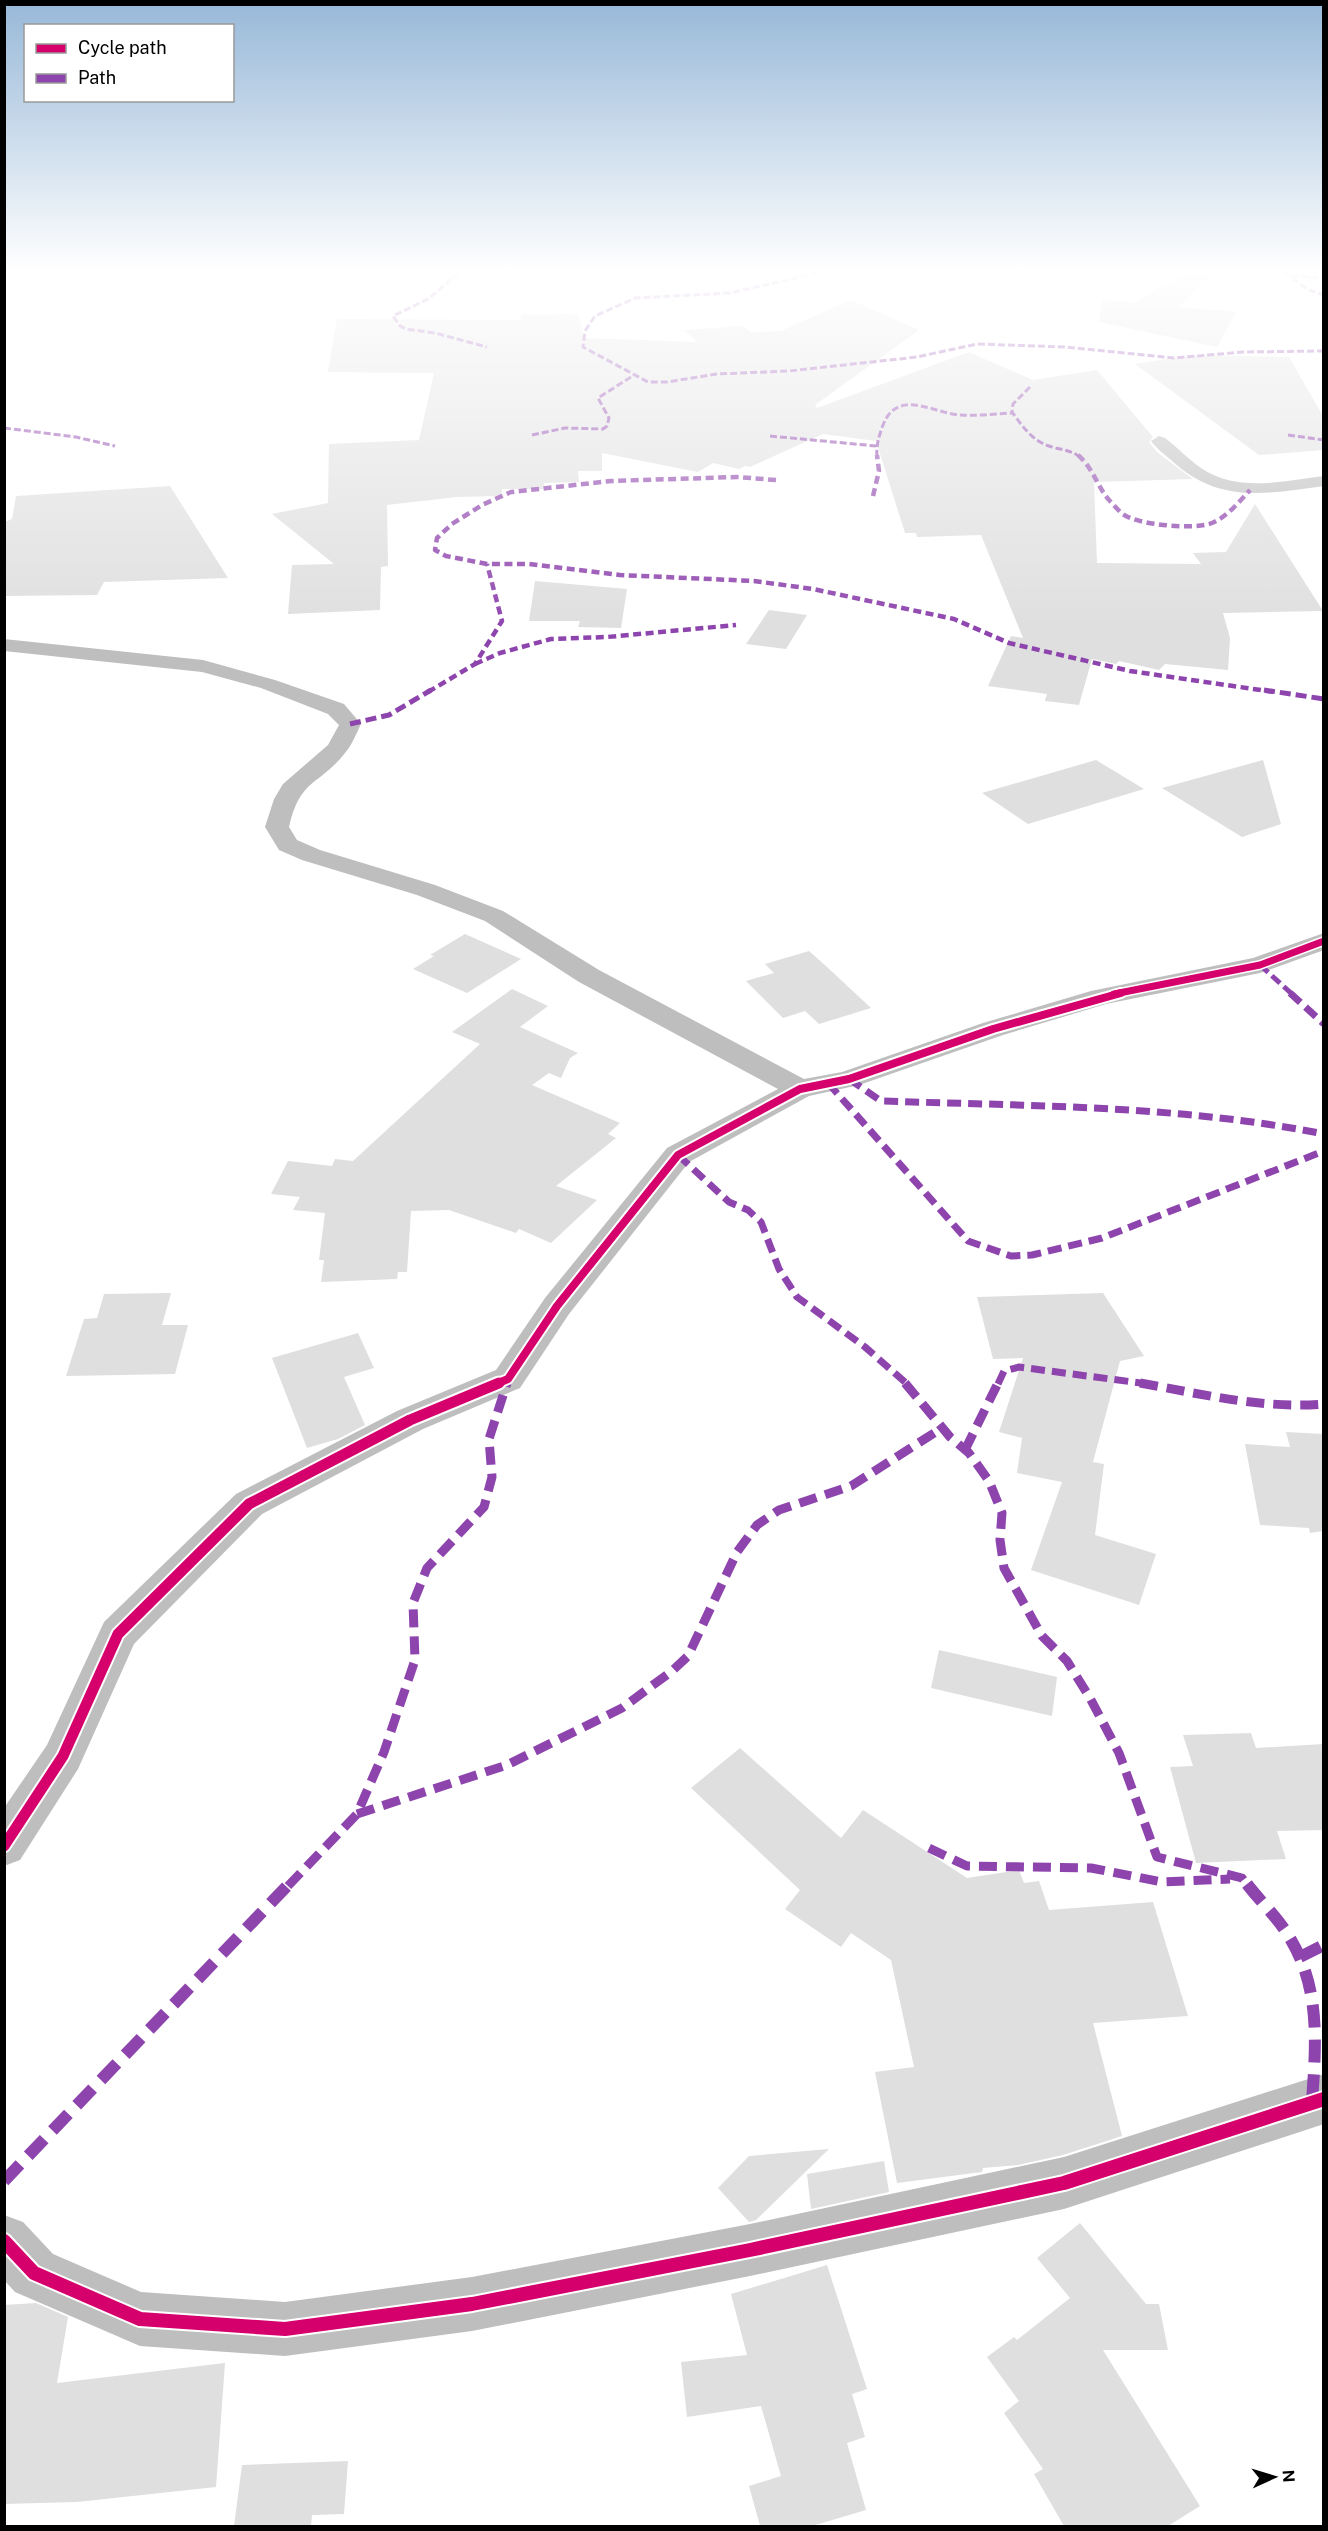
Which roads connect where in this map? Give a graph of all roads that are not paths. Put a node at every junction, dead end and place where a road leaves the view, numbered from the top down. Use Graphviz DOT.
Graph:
graph roads {
  1 [pos="1159,441"];
  2 [pos="1323,481"];
  3 [pos="4,645"];
  4 [pos="1323,941"];
  5 [pos="800,1089"];
  6 [pos="4,1846"];
  7 [pos="1323,2099"];
  8 [pos="4,2241"];
  1 -- 2 [label="street"];
  3 -- 5 [label="street"];
  4 -- 5 [label="street"];
  5 -- 6 [label="street"];
  7 -- 8 [label="street"];
}
